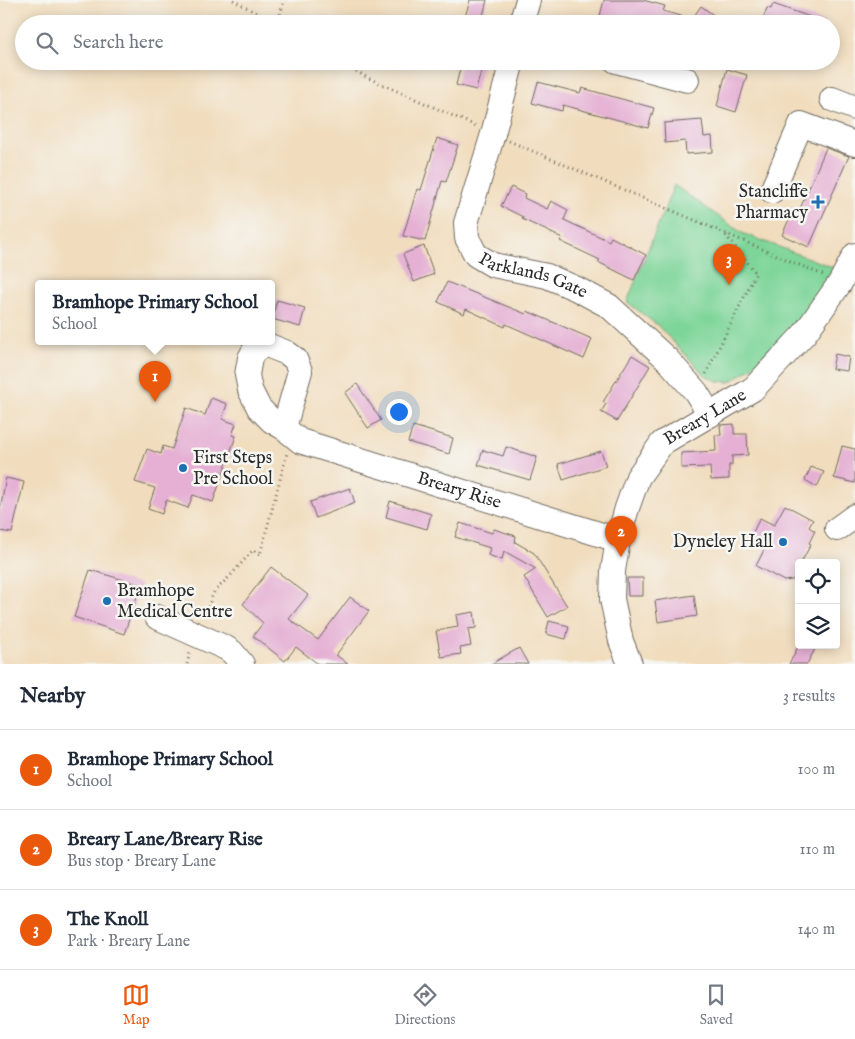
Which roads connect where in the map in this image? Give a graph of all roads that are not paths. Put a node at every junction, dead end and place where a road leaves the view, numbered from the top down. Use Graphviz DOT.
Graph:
graph roads {
  1 [pos="528,0"];
  2 [pos="524,15"];
  3 [pos="510,70"];
  4 [pos="650,70"];
  5 [pos="687,80"];
  6 [pos="832,99"];
  7 [pos="855,108"];
  8 [pos="855,144"];
  9 [pos="772,191"];
  10 [pos="855,255"];
  11 [pos="710,415"];
  12 [pos="292,435"];
  13 [pos="618,540"];
  14 [pos="157,618"];
  15 [pos="242,664"];
  16 [pos="630,664"];
  1 -- 2 [label="street"];
  3 -- 11 [label="street, Parklands Gate"];
  4 -- 5 [label="street"];
  6 -- 7 [label="street"];
  8 -- 9 [label="street"];
  10 -- 11 [label="street, Breary Lane"];
  11 -- 13 [label="street, Breary Lane"];
  12 -- 13 [label="street, Breary Rise"];
  13 -- 16 [label="street, Breary Lane"];
  14 -- 15 [label="street"];
}
